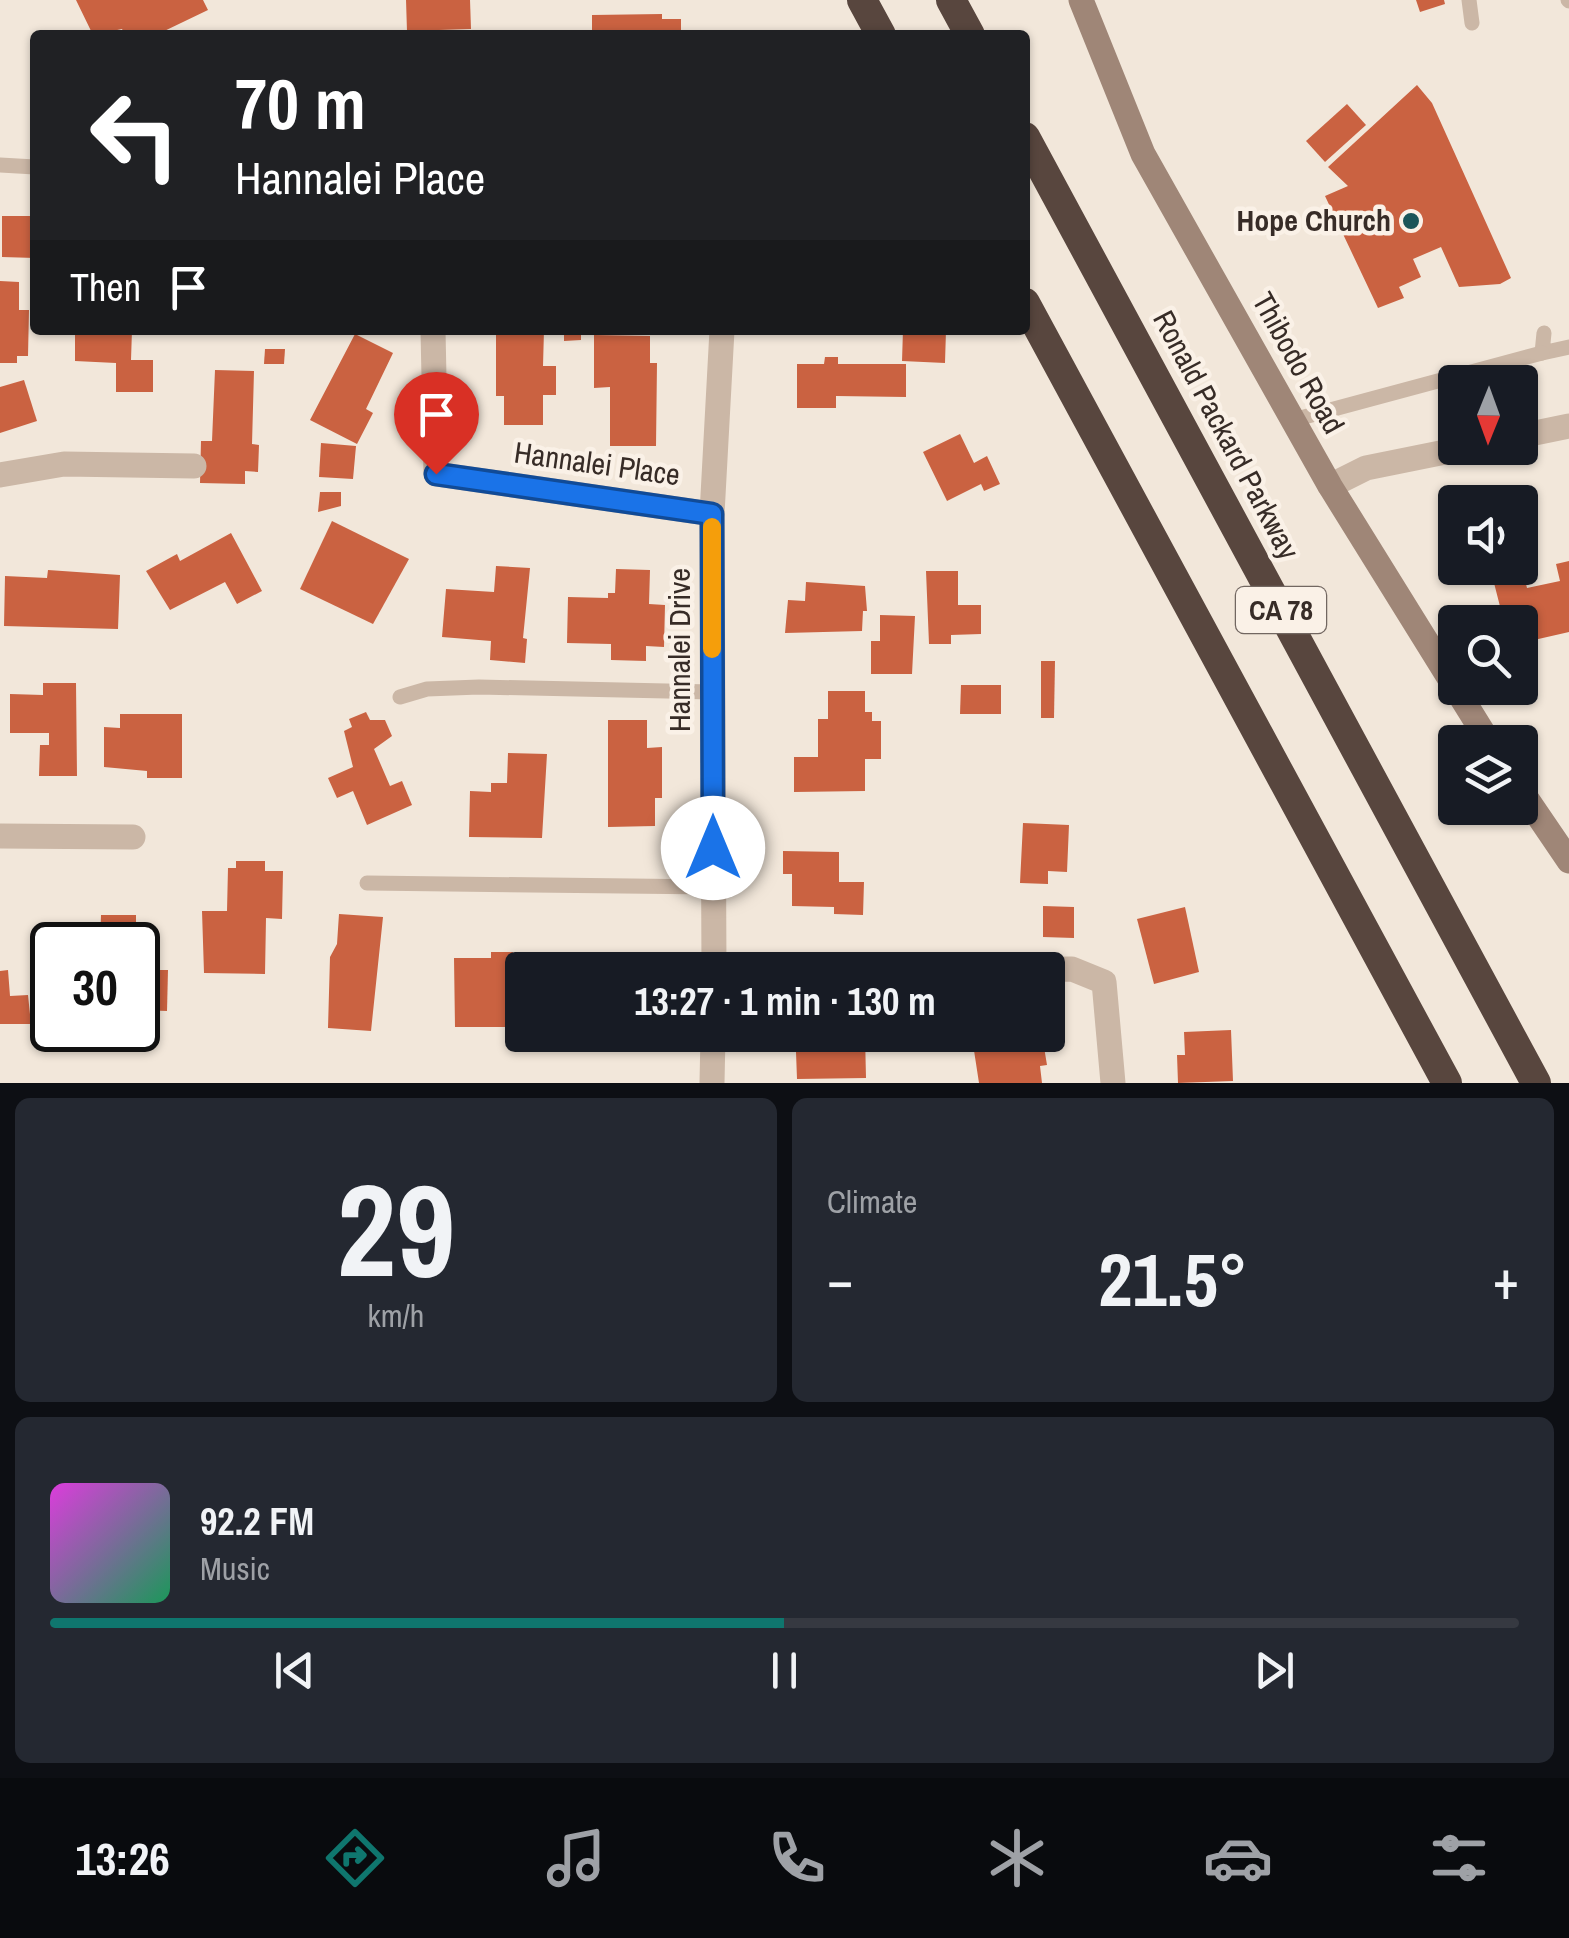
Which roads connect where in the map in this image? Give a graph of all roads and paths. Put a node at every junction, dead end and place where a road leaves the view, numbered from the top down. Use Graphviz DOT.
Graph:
graph roads {
  1 [pos="862,0"];
  2 [pos="950,0"];
  3 [pos="1081,0"];
  4 [pos="1469,0"];
  5 [pos="1472,23"];
  6 [pos="878,30"];
  7 [pos="967,30"];
  8 [pos="1030,145"];
  9 [pos="0,166"];
  10 [pos="30,167"];
  11 [pos="1030,311"];
  12 [pos="1544,332"];
  13 [pos="433,335"];
  14 [pos="722,335"];
  15 [pos="1569,347"];
  16 [pos="1542,353"];
  17 [pos="1293,420"];
  18 [pos="1569,426"];
  19 [pos="1538,432"];
  20 [pos="1438,453"];
  21 [pos="194,466"];
  22 [pos="0,475"];
  23 [pos="1330,486"];
  24 [pos="712,514"];
  25 [pos="712,692"];
  26 [pos="400,698"];
  27 [pos="1478,725"];
  28 [pos="1538,815"];
  29 [pos="0,836"];
  30 [pos="133,837"];
  31 [pos="1569,860"];
  32 [pos="367,883"];
  33 [pos="714,887"];
  34 [pos="714,952"];
  35 [pos="1065,969"];
  36 [pos="713,1052"];
  37 [pos="712,1083"];
  38 [pos="1113,1083"];
  39 [pos="1447,1083"];
  40 [pos="1536,1083"];
  1 -- 6 [label="highway"];
  2 -- 7 [label="highway"];
  3 -- 17 [label="street, Thibodo Road"];
  4 -- 5 [label="lane"];
  8 -- 40 [label="highway, Ronald Packard Parkway / CA 78"];
  9 -- 10 [label="lane"];
  11 -- 39 [label="highway, CA 78"];
  12 -- 16 [label="lane"];
  13 -- 24 [label="street, Hannalei Place"];
  14 -- 24 [label="street, Hannalei Drive"];
  15 -- 16 [label="lane"];
  16 -- 17 [label="lane"];
  17 -- 23 [label="street, Thibodo Road"];
  18 -- 19 [label="street"];
  20 -- 23 [label="street"];
  21 -- 22 [label="street"];
  23 -- 27 [label="street, Thibodo Road"];
  24 -- 25 [label="street, Hannalei Drive"];
  25 -- 26 [label="lane"];
  25 -- 33 [label="street, Hannalei Drive"];
  28 -- 31 [label="street"];
  29 -- 30 [label="street"];
  32 -- 33 [label="lane"];
  33 -- 34 [label="street, Hannalei Drive"];
  35 -- 38 [label="street"];
  36 -- 37 [label="street"];
}
